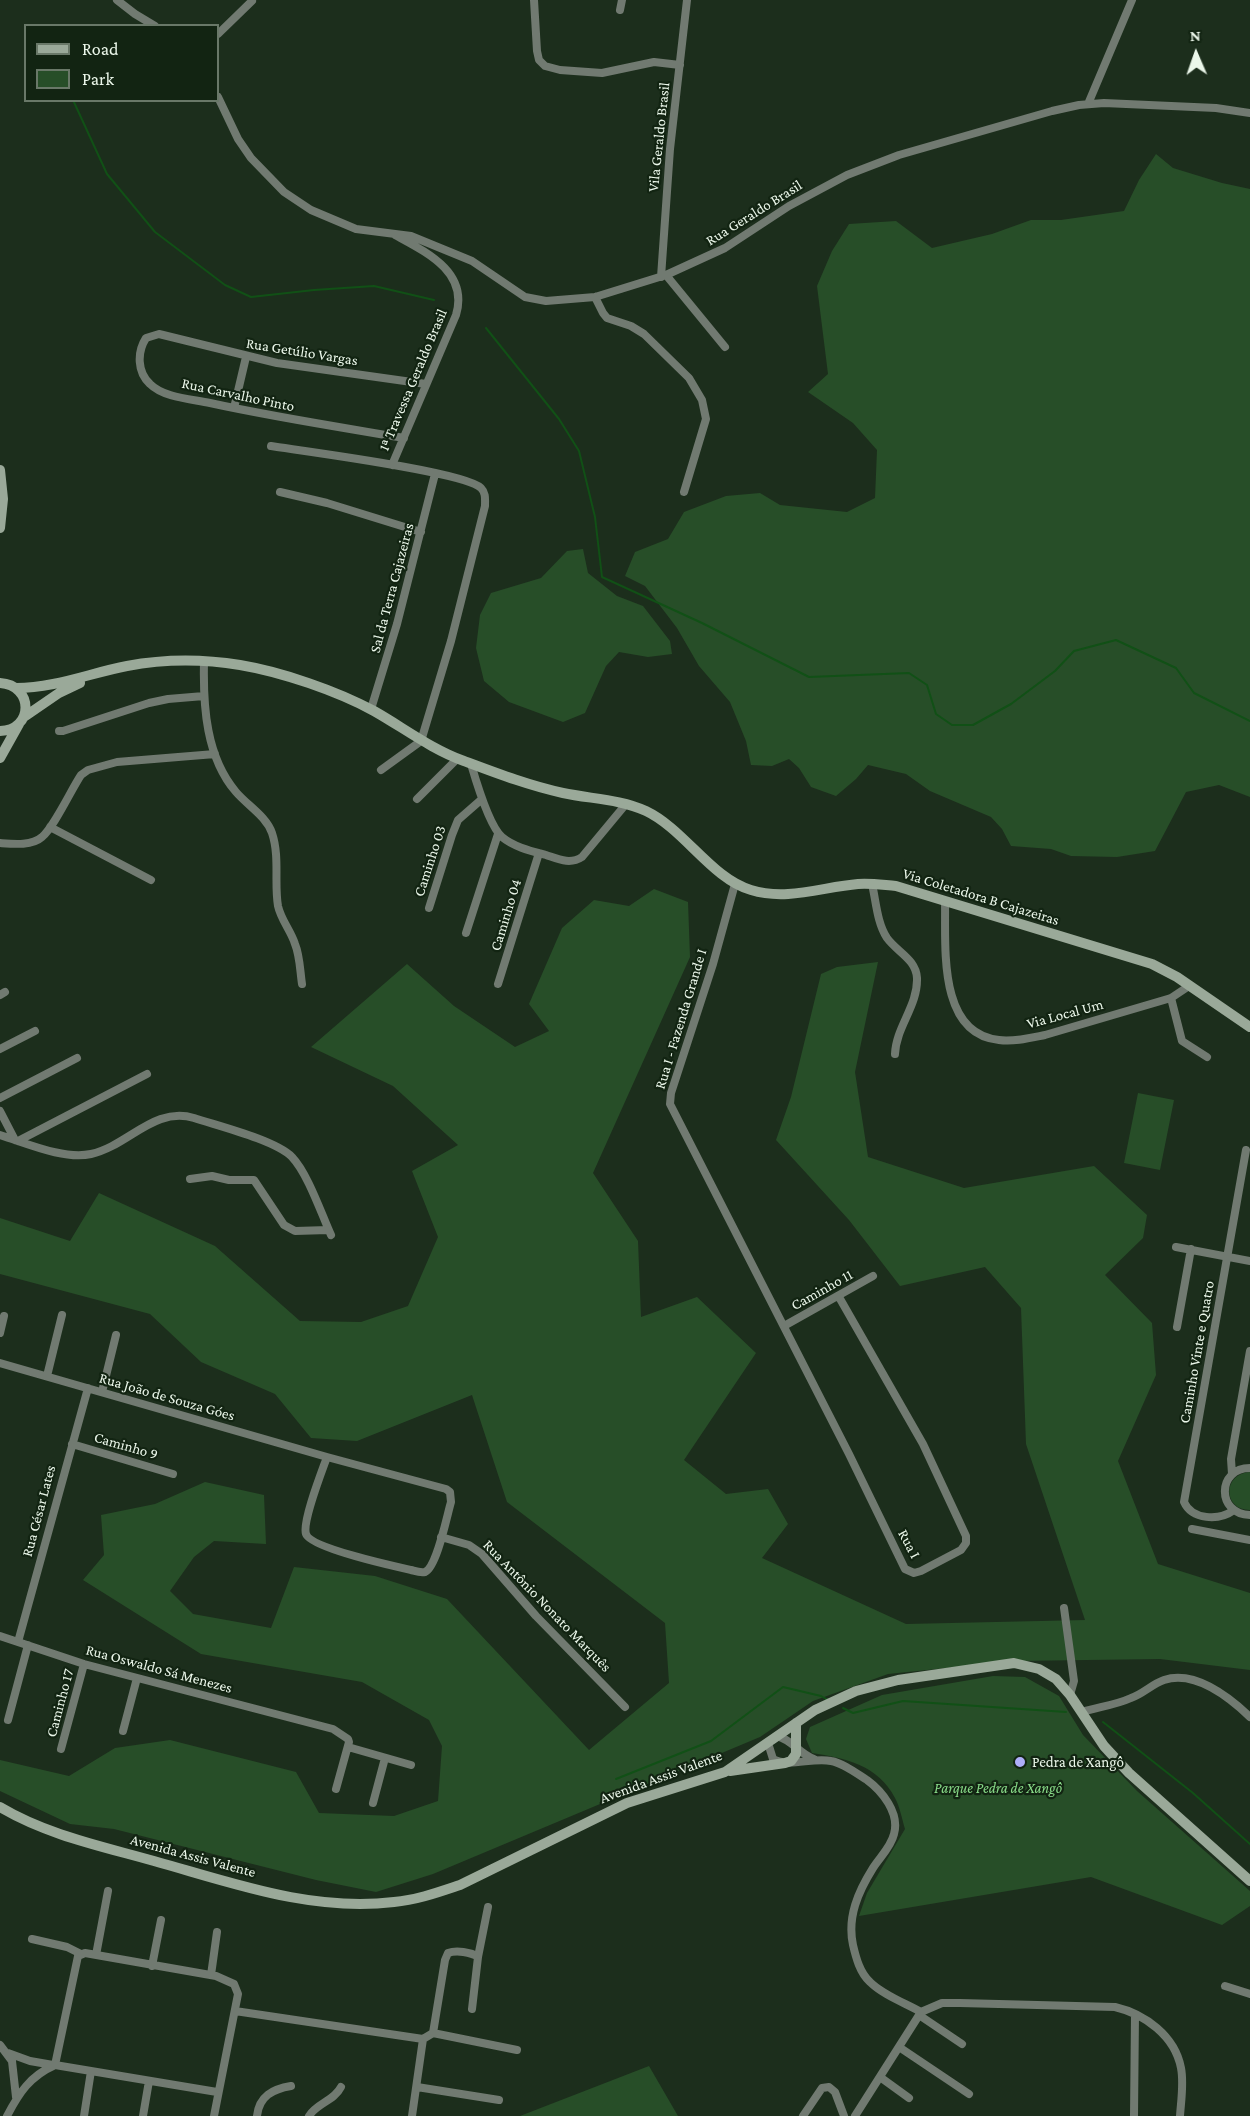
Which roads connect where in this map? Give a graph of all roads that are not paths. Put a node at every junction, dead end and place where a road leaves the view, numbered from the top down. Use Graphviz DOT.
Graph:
graph roads {
  1 [pos="117,0"];
  2 [pos="534,0"];
  3 [pos="622,0"];
  4 [pos="687,0"];
  5 [pos="1132,0"];
  6 [pos="252,1"];
  7 [pos="620,9"];
  8 [pos="152,24"];
  9 [pos="219,33"];
  10 [pos="680,65"];
  11 [pos="219,99"];
  12 [pos="1088,104"];
  13 [pos="1250,113"];
  14 [pos="390,232"];
  15 [pos="663,276"];
  16 [pos="595,297"];
  17 [pos="176,338"];
  18 [pos="725,347"];
  19 [pos="246,357"];
  20 [pos="426,384"];
  21 [pos="234,408"];
  22 [pos="404,438"];
  23 [pos="272,446"];
  24 [pos="392,465"];
  25 [pos="0,470"];
  26 [pos="435,474"];
  27 [pos="280,492"];
  28 [pos="684,492"];
  29 [pos="0,528"];
  30 [pos="421,532"];
  31 [pos="204,662"];
  32 [pos="92,676"];
  33 [pos="6,682"];
  34 [pos="204,696"];
  35 [pos="371,710"];
  36 [pos="21,721"];
  37 [pos="0,731"];
  38 [pos="59,731"];
  39 [pos="421,741"];
  40 [pos="215,754"];
  41 [pos="0,758"];
  42 [pos="457,759"];
  43 [pos="471,764"];
  44 [pos="381,770"];
  45 [pos="417,799"];
  46 [pos="482,799"];
  47 [pos="626,804"];
  48 [pos="50,826"];
  49 [pos="498,834"];
  50 [pos="0,843"];
  51 [pos="539,853"];
  52 [pos="151,880"];
  53 [pos="735,884"];
  54 [pos="872,884"];
  55 [pos="945,901"];
  56 [pos="429,908"];
  57 [pos="466,933"];
  58 [pos="302,984"];
  59 [pos="498,984"];
  60 [pos="1189,986"];
  61 [pos="1171,998"];
  62 [pos="1250,1027"];
  63 [pos="35,1031"];
  64 [pos="0,1049"];
  65 [pos="895,1054"];
  66 [pos="1207,1057"];
  67 [pos="77,1058"];
  68 [pos="147,1074"];
  69 [pos="0,1098"];
  70 [pos="0,1111"];
  71 [pos="0,1135"];
  72 [pos="16,1140"];
  73 [pos="1246,1150"];
  74 [pos="190,1179"];
  75 [pos="730,1221"];
  76 [pos="1176,1247"];
  77 [pos="1191,1250"];
  78 [pos="1228,1257"];
  79 [pos="1250,1262"];
  80 [pos="873,1276"];
  81 [pos="839,1297"];
  82 [pos="62,1315"];
  83 [pos="4,1316"];
  84 [pos="784,1326"];
  85 [pos="1177,1327"];
  86 [pos="0,1333"];
  87 [pos="116,1335"];
  88 [pos="1250,1351"];
  89 [pos="0,1363"];
  90 [pos="1248,1369"];
  91 [pos="47,1376"];
  92 [pos="88,1388"];
  93 [pos="102,1392"];
  94 [pos="72,1444"];
  95 [pos="327,1457"];
  96 [pos="1250,1468"];
  97 [pos="173,1474"];
  98 [pos="1232,1474"];
  99 [pos="1234,1510"];
  100 [pos="1250,1515"];
  101 [pos="1192,1529"];
  102 [pos="441,1537"];
  103 [pos="1250,1540"];
  104 [pos="1064,1608"];
  105 [pos="0,1636"];
  106 [pos="18,1642"];
  107 [pos="28,1645"];
  108 [pos="84,1664"];
  109 [pos="136,1678"];
  110 [pos="1070,1695"];
  111 [pos="626,1707"];
  112 [pos="1082,1712"];
  113 [pos="1250,1717"];
  114 [pos="8,1720"];
  115 [pos="795,1723"];
  116 [pos="123,1731"];
  117 [pos="773,1740"];
  118 [pos="348,1748"];
  119 [pos="61,1749"];
  120 [pos="797,1749"];
  121 [pos="385,1758"];
  122 [pos="818,1760"];
  123 [pos="785,1763"];
  124 [pos="411,1765"];
  125 [pos="725,1772"];
  126 [pos="336,1789"];
  127 [pos="373,1803"];
  128 [pos="0,1807"];
  129 [pos="1250,1881"];
  130 [pos="108,1891"];
  131 [pos="488,1907"];
  132 [pos="161,1920"];
  133 [pos="217,1932"];
  134 [pos="32,1940"];
  135 [pos="81,1954"];
  136 [pos="96,1955"];
  137 [pos="478,1957"];
  138 [pos="153,1966"];
  139 [pos="211,1975"];
  140 [pos="1225,1986"];
  141 [pos="1250,1994"];
  142 [pos="472,2008"];
  143 [pos="235,2011"];
  144 [pos="920,2014"];
  145 [pos="1135,2014"];
  146 [pos="433,2033"];
  147 [pos="423,2039"];
  148 [pos="0,2044"];
  149 [pos="962,2044"];
  150 [pos="899,2047"];
  151 [pos="517,2050"];
  152 [pos="8,2053"];
  153 [pos="55,2065"];
  154 [pos="91,2071"];
  155 [pos="880,2076"];
  156 [pos="149,2081"];
  157 [pos="291,2086"];
  158 [pos="341,2087"];
  159 [pos="417,2088"];
  160 [pos="218,2092"];
  161 [pos="969,2094"];
  162 [pos="16,2097"];
  163 [pos="909,2098"];
  164 [pos="499,2100"];
  165 [pos="860,2114"];
  166 [pos="7,2116"];
  167 [pos="84,2116"];
  168 [pos="143,2116"];
  169 [pos="214,2116"];
  170 [pos="257,2116"];
  171 [pos="309,2116"];
  172 [pos="412,2116"];
  173 [pos="803,2116"];
  174 [pos="844,2116"];
  175 [pos="1134,2116"];
  176 [pos="1180,2116"];
  1 -- 8 [label="street"];
  2 -- 10 [label="street"];
  3 -- 7 [label="street"];
  4 -- 10 [label="street, Vila Geraldo Brasil"];
  5 -- 12 [label="street"];
  6 -- 9 [label="street"];
  10 -- 15 [label="street, Vila Geraldo Brasil"];
  11 -- 14 [label="street, Rua Geraldo Brasil"];
  12 -- 13 [label="street, Rua Geraldo Brasil"];
  12 -- 15 [label="street, Rua Geraldo Brasil"];
  14 -- 16 [label="street, Rua Geraldo Brasil"];
  14 -- 20 [label="street, 1ª Travessa Geraldo Brasil"];
  15 -- 16 [label="street, Rua Geraldo Brasil"];
  15 -- 18 [label="street"];
  16 -- 28 [label="street"];
  17 -- 19 [label="street, Rua Getúlio Vargas"];
  17 -- 21 [label="street, Rua Carvalho Pinto"];
  19 -- 20 [label="street, Rua Getúlio Vargas"];
  19 -- 21 [label="street"];
  20 -- 22 [label="street, 1ª Travessa Geraldo Brasil"];
  21 -- 22 [label="street, Rua Carvalho Pinto"];
  22 -- 24 [label="street, 1ª Travessa Geraldo Brasil"];
  23 -- 24 [label="street"];
  24 -- 26 [label="street"];
  25 -- 29 [label="main road"];
  26 -- 30 [label="street, Sal da Terra Cajazeiras"];
  26 -- 39 [label="street"];
  27 -- 30 [label="street"];
  30 -- 35 [label="street, Sal da Terra Cajazeiras"];
  31 -- 32 [label="main road, Via Coletadora B Cajazeiras"];
  31 -- 34 [label="street"];
  31 -- 35 [label="main road, Via Coletadora B Cajazeiras"];
  32 -- 33 [label="main road, Via Coletadora B Cajazeiras"];
  32 -- 36 [label="main road, Via Coletadora B Cajazeiras"];
  33 -- 36 [label="main road"];
  34 -- 38 [label="street"];
  34 -- 40 [label="street"];
  35 -- 39 [label="main road, Via Coletadora B Cajazeiras"];
  36 -- 37 [label="main road"];
  36 -- 41 [label="main road"];
  39 -- 42 [label="main road, Via Coletadora B Cajazeiras"];
  39 -- 44 [label="street"];
  40 -- 48 [label="street"];
  40 -- 58 [label="street"];
  42 -- 43 [label="main road, Via Coletadora B Cajazeiras"];
  42 -- 45 [label="street"];
  43 -- 46 [label="street"];
  43 -- 47 [label="main road, Via Coletadora B Cajazeiras"];
  46 -- 49 [label="street"];
  46 -- 56 [label="street, Caminho 03"];
  47 -- 51 [label="street"];
  47 -- 53 [label="main road, Via Coletadora B Cajazeiras"];
  48 -- 50 [label="street"];
  48 -- 52 [label="street"];
  49 -- 51 [label="street"];
  49 -- 57 [label="street"];
  51 -- 59 [label="street, Caminho 04"];
  53 -- 54 [label="main road, Via Coletadora B Cajazeiras"];
  53 -- 75 [label="street, Rua I - Fazenda Grande I"];
  54 -- 55 [label="main road, Via Coletadora B Cajazeiras"];
  54 -- 65 [label="street"];
  55 -- 60 [label="main road, Via Coletadora B Cajazeiras"];
  55 -- 61 [label="street, Via Local Um"];
  60 -- 61 [label="street, Via Local Um"];
  60 -- 62 [label="main road, Via Coletadora B Cajazeiras"];
  61 -- 66 [label="street"];
  63 -- 64 [label="street"];
  67 -- 69 [label="street"];
  68 -- 72 [label="street"];
  70 -- 72 [label="street"];
  71 -- 72 [label="street"];
  72 -- 74 [label="street"];
  73 -- 78 [label="street, Caminho Vinte e Quatro"];
  75 -- 84 [label="street, Rua I"];
  76 -- 77 [label="street"];
  77 -- 78 [label="street"];
  77 -- 85 [label="street"];
  78 -- 79 [label="street"];
  78 -- 99 [label="street, Caminho Vinte e Quatro"];
  80 -- 81 [label="street, Caminho 11"];
  81 -- 84 [label="street, Caminho 11"];
  81 -- 84 [label="street, Rua I"];
  82 -- 91 [label="street"];
  83 -- 86 [label="street"];
  87 -- 93 [label="street"];
  88 -- 90 [label="street"];
  89 -- 91 [label="street, Rua João de Souza Góes"];
  90 -- 98 [label="street"];
  91 -- 92 [label="street, Rua João de Souza Góes"];
  92 -- 93 [label="street, Rua João de Souza Góes"];
  92 -- 94 [label="street, Rua César Lates"];
  93 -- 95 [label="street, Rua João de Souza Góes"];
  94 -- 97 [label="street, Caminho 9"];
  94 -- 106 [label="street, Rua César Lates"];
  95 -- 102 [label="street, Rua João de Souza Góes"];
  95 -- 102 [label="street, Rua João de Souza Góes"];
  96 -- 98 [label="street"];
  98 -- 99 [label="street"];
  99 -- 100 [label="street"];
  101 -- 103 [label="street"];
  102 -- 111 [label="street, Rua Antônio Nonato Marquês"];
  104 -- 110 [label="street"];
  105 -- 106 [label="street, Rua Oswaldo Sá Menezes"];
  106 -- 107 [label="street, Rua Oswaldo Sá Menezes"];
  107 -- 108 [label="street, Rua Oswaldo Sá Menezes"];
  107 -- 114 [label="street"];
  108 -- 109 [label="street, Rua Oswaldo Sá Menezes"];
  108 -- 119 [label="street, Caminho 17"];
  109 -- 116 [label="street"];
  109 -- 118 [label="street, Rua Oswaldo Sá Menezes"];
  110 -- 112 [label="main road, Avenida Assis Valente"];
  110 -- 115 [label="main road, Avenida Assis Valente"];
  112 -- 113 [label="street"];
  112 -- 129 [label="main road, Avenida Assis Valente"];
  115 -- 117 [label="main road, Avenida Assis Valente"];
  115 -- 120 [label="main road"];
  117 -- 120 [label="street"];
  117 -- 123 [label="street"];
  117 -- 125 [label="main road, Avenida Assis Valente"];
  118 -- 121 [label="street"];
  118 -- 126 [label="street"];
  120 -- 122 [label="street"];
  120 -- 123 [label="main road"];
  121 -- 124 [label="street"];
  121 -- 127 [label="street"];
  122 -- 123 [label="street"];
  122 -- 144 [label="street"];
  123 -- 125 [label="main road"];
  125 -- 128 [label="main road, Avenida Assis Valente"];
  130 -- 136 [label="street"];
  131 -- 137 [label="street"];
  132 -- 138 [label="street"];
  133 -- 139 [label="street"];
  134 -- 135 [label="street"];
  135 -- 136 [label="street"];
  135 -- 153 [label="street"];
  136 -- 138 [label="street"];
  137 -- 142 [label="street"];
  137 -- 146 [label="street"];
  138 -- 139 [label="street"];
  139 -- 143 [label="street"];
  140 -- 141 [label="street"];
  143 -- 147 [label="street"];
  143 -- 160 [label="street"];
  144 -- 145 [label="street"];
  144 -- 149 [label="street"];
  144 -- 150 [label="street"];
  145 -- 175 [label="street"];
  145 -- 176 [label="street"];
  146 -- 147 [label="street"];
  146 -- 151 [label="street"];
  147 -- 159 [label="street"];
  148 -- 152 [label="street"];
  150 -- 155 [label="street"];
  150 -- 161 [label="street"];
  152 -- 153 [label="street"];
  152 -- 162 [label="street"];
  153 -- 154 [label="street"];
  153 -- 162 [label="street"];
  154 -- 156 [label="street"];
  154 -- 167 [label="street"];
  155 -- 163 [label="street"];
  155 -- 165 [label="street"];
  156 -- 160 [label="street"];
  156 -- 168 [label="street"];
  157 -- 170 [label="street"];
  158 -- 171 [label="street"];
  159 -- 164 [label="street"];
  159 -- 172 [label="street"];
  160 -- 169 [label="street"];
  162 -- 166 [label="street"];
  173 -- 174 [label="street"];
}
